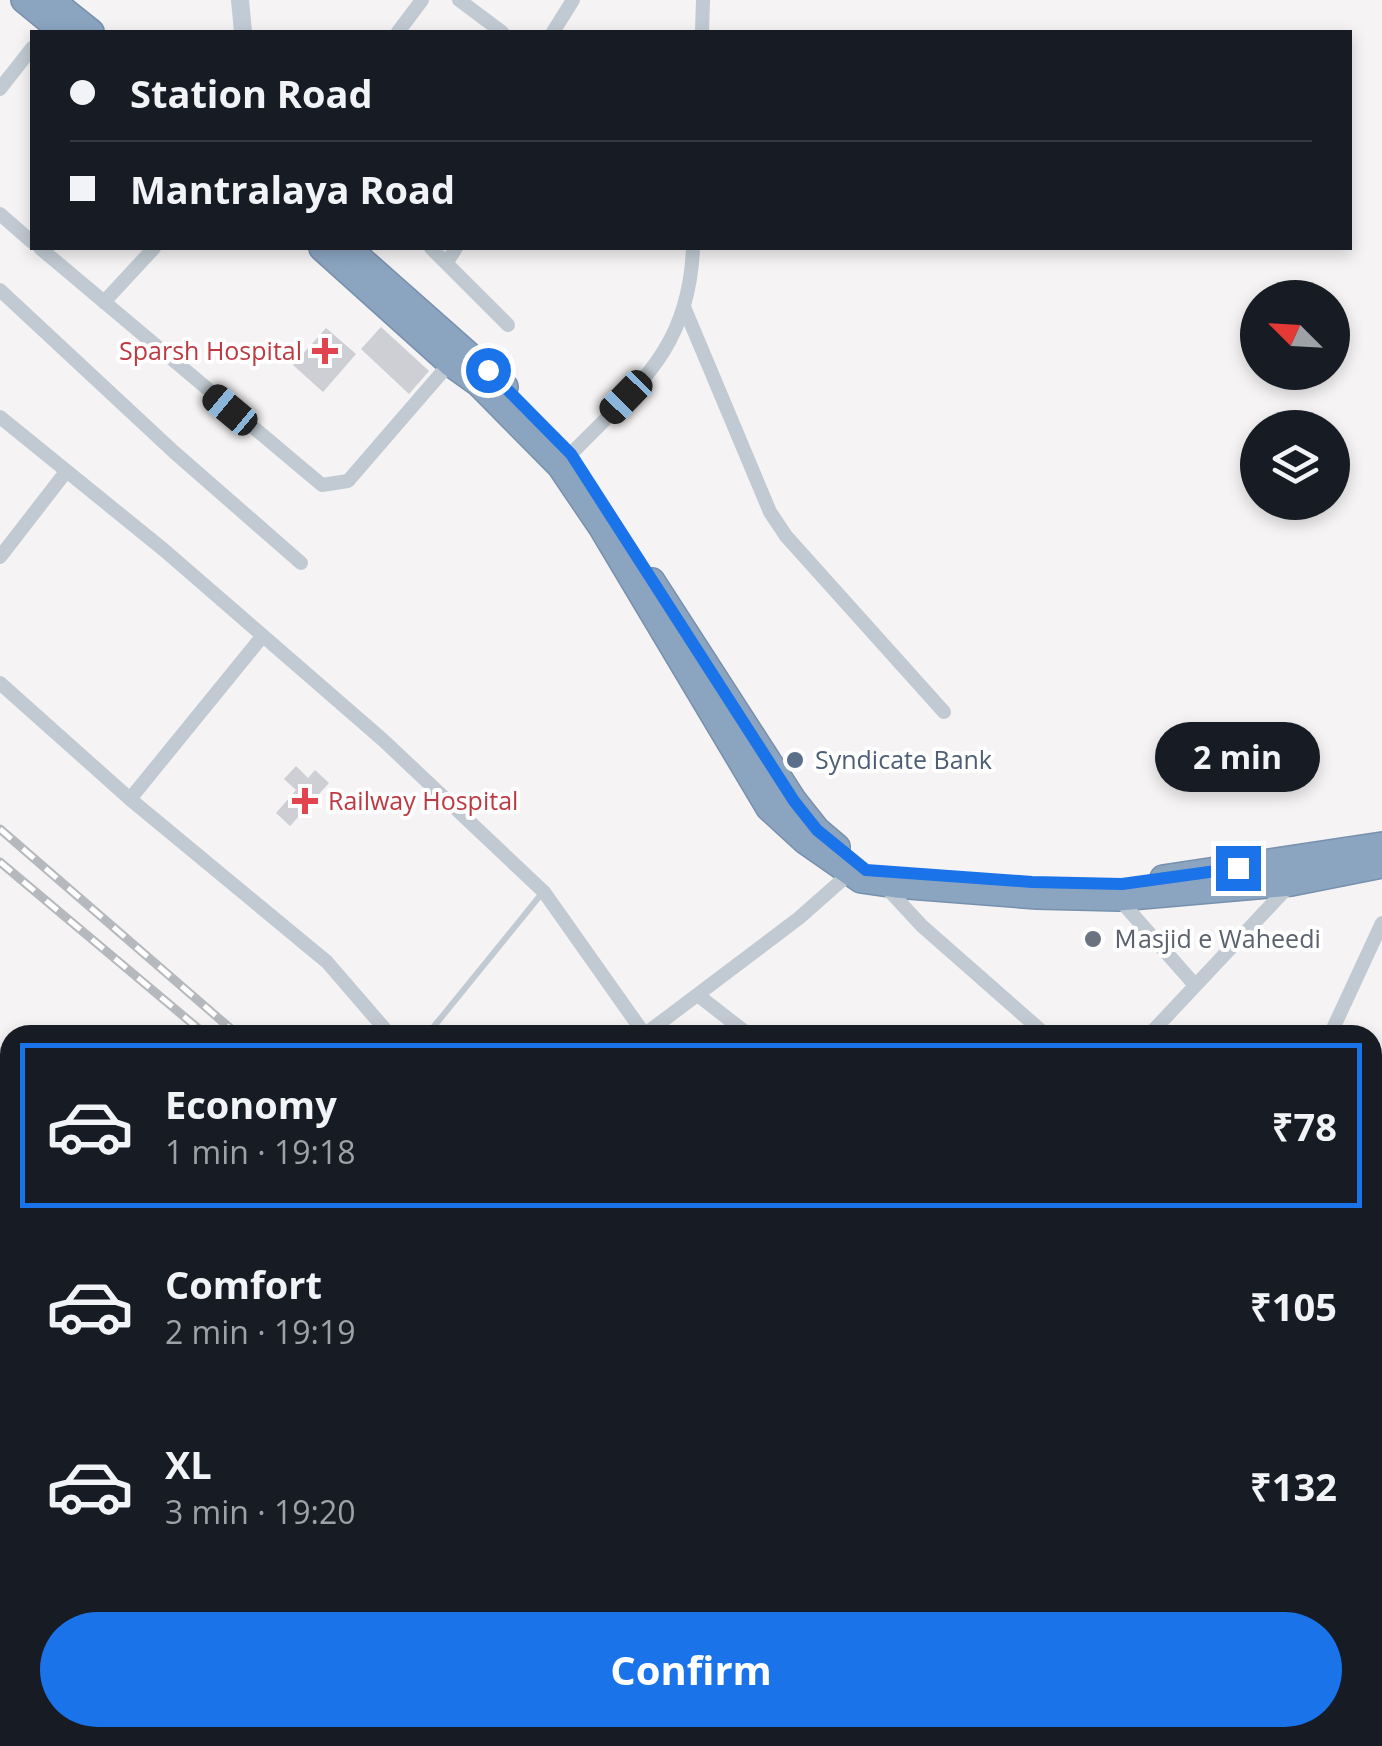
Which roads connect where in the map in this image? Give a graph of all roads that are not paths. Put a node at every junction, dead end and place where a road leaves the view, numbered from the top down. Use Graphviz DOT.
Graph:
graph roads {
  1 [pos="24,0"];
  2 [pos="240,0"];
  3 [pos="422,0"];
  4 [pos="458,0"];
  5 [pos="573,0"];
  6 [pos="703,0"];
  7 [pos="52,22"];
  8 [pos="83,30"];
  9 [pos="243,30"];
  10 [pos="400,30"];
  11 [pos="499,30"];
  12 [pos="554,30"];
  13 [pos="702,30"];
  14 [pos="30,51"];
  15 [pos="0,89"];
  16 [pos="0,214"];
  17 [pos="30,240"];
  18 [pos="42,250"];
  19 [pos="152,250"];
  20 [pos="324,250"];
  21 [pos="350,250"];
  22 [pos="433,250"];
  23 [pos="455,250"];
  24 [pos="693,250"];
  25 [pos="447,262"];
  26 [pos="0,290"];
  27 [pos="104,302"];
  28 [pos="684,307"];
  29 [pos="508,324"];
  30 [pos="450,364"];
  31 [pos="0,418"];
  32 [pos="571,454"];
  33 [pos="65,474"];
  34 [pos="0,557"];
  35 [pos="301,563"];
  36 [pos="261,638"];
  37 [pos="0,683"];
  38 [pos="944,712"];
  39 [pos="130,799"];
  40 [pos="1382,846"];
  41 [pos="1382,864"];
  42 [pos="852,867"];
  43 [pos="882,883"];
  44 [pos="1291,884"];
  45 [pos="544,892"];
  46 [pos="1119,898"];
  47 [pos="1382,924"];
  48 [pos="1194,984"];
  49 [pos="699,996"];
  50 [pos="381,1025"];
  51 [pos="435,1025"];
  52 [pos="637,1025"];
  53 [pos="658,1025"];
  54 [pos="736,1025"];
  55 [pos="1035,1025"];
  56 [pos="1159,1025"];
  57 [pos="1335,1025"];
  1 -- 7 [label="highway"];
  2 -- 9 [label="main road"];
  3 -- 10 [label="street"];
  4 -- 11 [label="street"];
  5 -- 12 [label="street"];
  6 -- 13 [label="street"];
  7 -- 8 [label="highway"];
  14 -- 15 [label="street"];
  16 -- 17 [label="street"];
  18 -- 27 [label="street"];
  19 -- 27 [label="street"];
  20 -- 30 [label="highway"];
  21 -- 32 [label="highway"];
  22 -- 25 [label="street"];
  23 -- 25 [label="street"];
  24 -- 28 [label="street"];
  25 -- 29 [label="street"];
  26 -- 35 [label="street"];
  27 -- 30 [label="street"];
  28 -- 32 [label="street"];
  28 -- 38 [label="street"];
  30 -- 42 [label="highway"];
  31 -- 33 [label="street"];
  32 -- 42 [label="highway"];
  33 -- 34 [label="street"];
  33 -- 36 [label="street"];
  36 -- 39 [label="street"];
  36 -- 45 [label="street"];
  37 -- 39 [label="street"];
  39 -- 50 [label="street"];
  40 -- 42 [label="highway"];
  41 -- 44 [label="highway"];
  42 -- 43 [label="highway"];
  42 -- 49 [label="street"];
  43 -- 46 [label="highway"];
  43 -- 55 [label="street"];
  44 -- 46 [label="highway"];
  44 -- 48 [label="street"];
  45 -- 51 [label="lane"];
  45 -- 52 [label="street"];
  46 -- 48 [label="street"];
  47 -- 57 [label="street"];
  48 -- 56 [label="street"];
  49 -- 53 [label="street"];
  49 -- 54 [label="street"];
}
